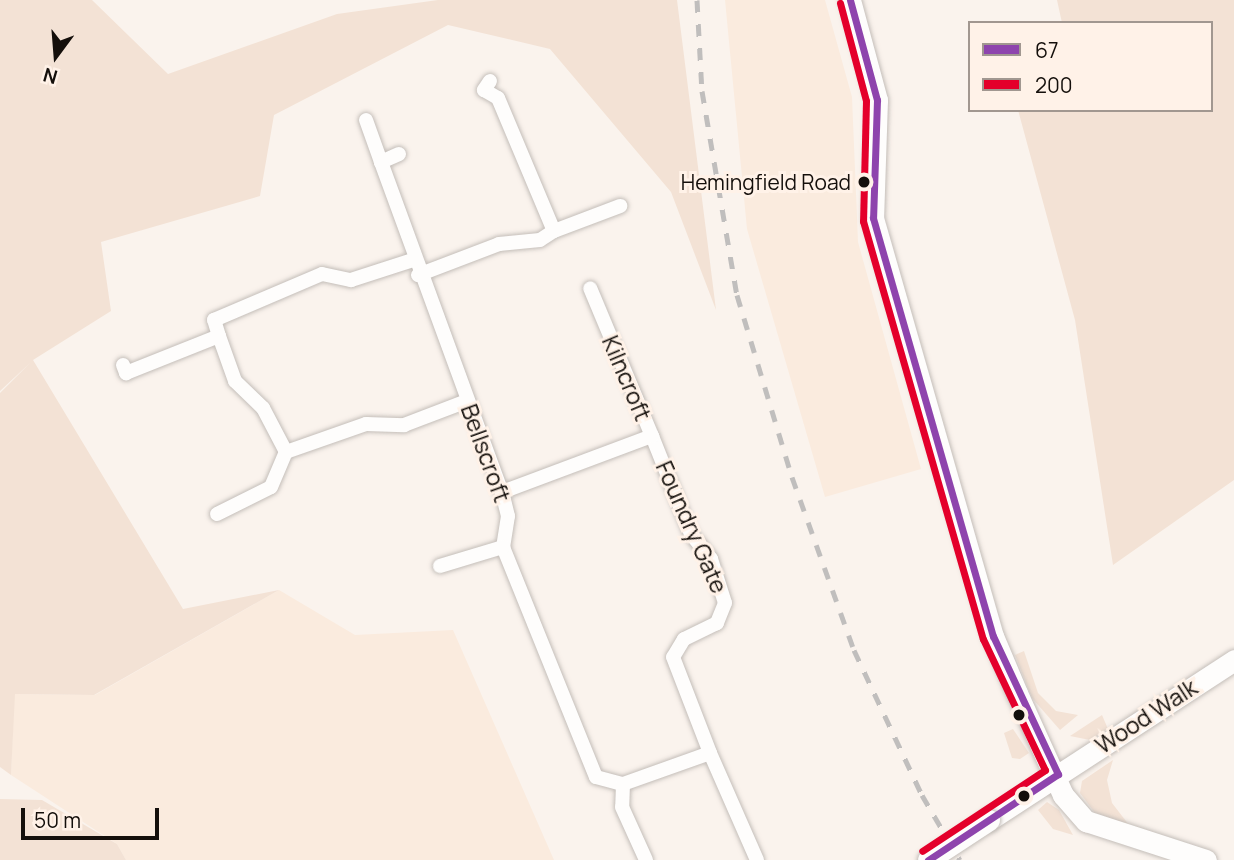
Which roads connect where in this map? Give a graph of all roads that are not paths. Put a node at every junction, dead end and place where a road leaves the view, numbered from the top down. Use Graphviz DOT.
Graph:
graph roads {
  1 [pos="850,0"];
  2 [pos="490,82"];
  3 [pos="366,120"];
  4 [pos="399,154"];
  5 [pos="380,162"];
  6 [pos="620,206"];
  7 [pos="554,231"];
  8 [pos="413,260"];
  9 [pos="418,275"];
  10 [pos="590,288"];
  11 [pos="219,336"];
  12 [pos="123,365"];
  13 [pos="467,401"];
  14 [pos="652,436"];
  15 [pos="286,452"];
  16 [pos="502,492"];
  17 [pos="217,514"];
  18 [pos="503,547"];
  19 [pos="440,566"];
  20 [pos="1234,660"];
  21 [pos="710,753"];
  22 [pos="1058,774"];
  23 [pos="623,785"];
  24 [pos="646,860"];
  25 [pos="757,860"];
  26 [pos="928,860"];
  27 [pos="1206,860"];
  1 -- 22 [label="street"];
  2 -- 7 [label="street"];
  3 -- 5 [label="street, Bellscroft"];
  4 -- 5 [label="street"];
  5 -- 8 [label="street, Bellscroft"];
  6 -- 7 [label="street"];
  7 -- 9 [label="street"];
  8 -- 9 [label="street, Bellscroft"];
  8 -- 11 [label="street"];
  9 -- 13 [label="street, Bellscroft"];
  10 -- 14 [label="street, Kilncroft"];
  11 -- 12 [label="street"];
  11 -- 15 [label="street"];
  13 -- 15 [label="street"];
  13 -- 16 [label="street, Bellscroft"];
  14 -- 16 [label="street, Kilncroft"];
  14 -- 21 [label="street, Foundry Gate"];
  15 -- 17 [label="street"];
  16 -- 18 [label="street, Bellscroft"];
  18 -- 19 [label="street"];
  18 -- 23 [label="street, Bellscroft"];
  20 -- 22 [label="street, Wood Walk"];
  21 -- 23 [label="street"];
  21 -- 25 [label="street, Foundry Gate"];
  22 -- 26 [label="street, Wood Walk, bridge"];
  22 -- 27 [label="street"];
  23 -- 24 [label="street"];
}
